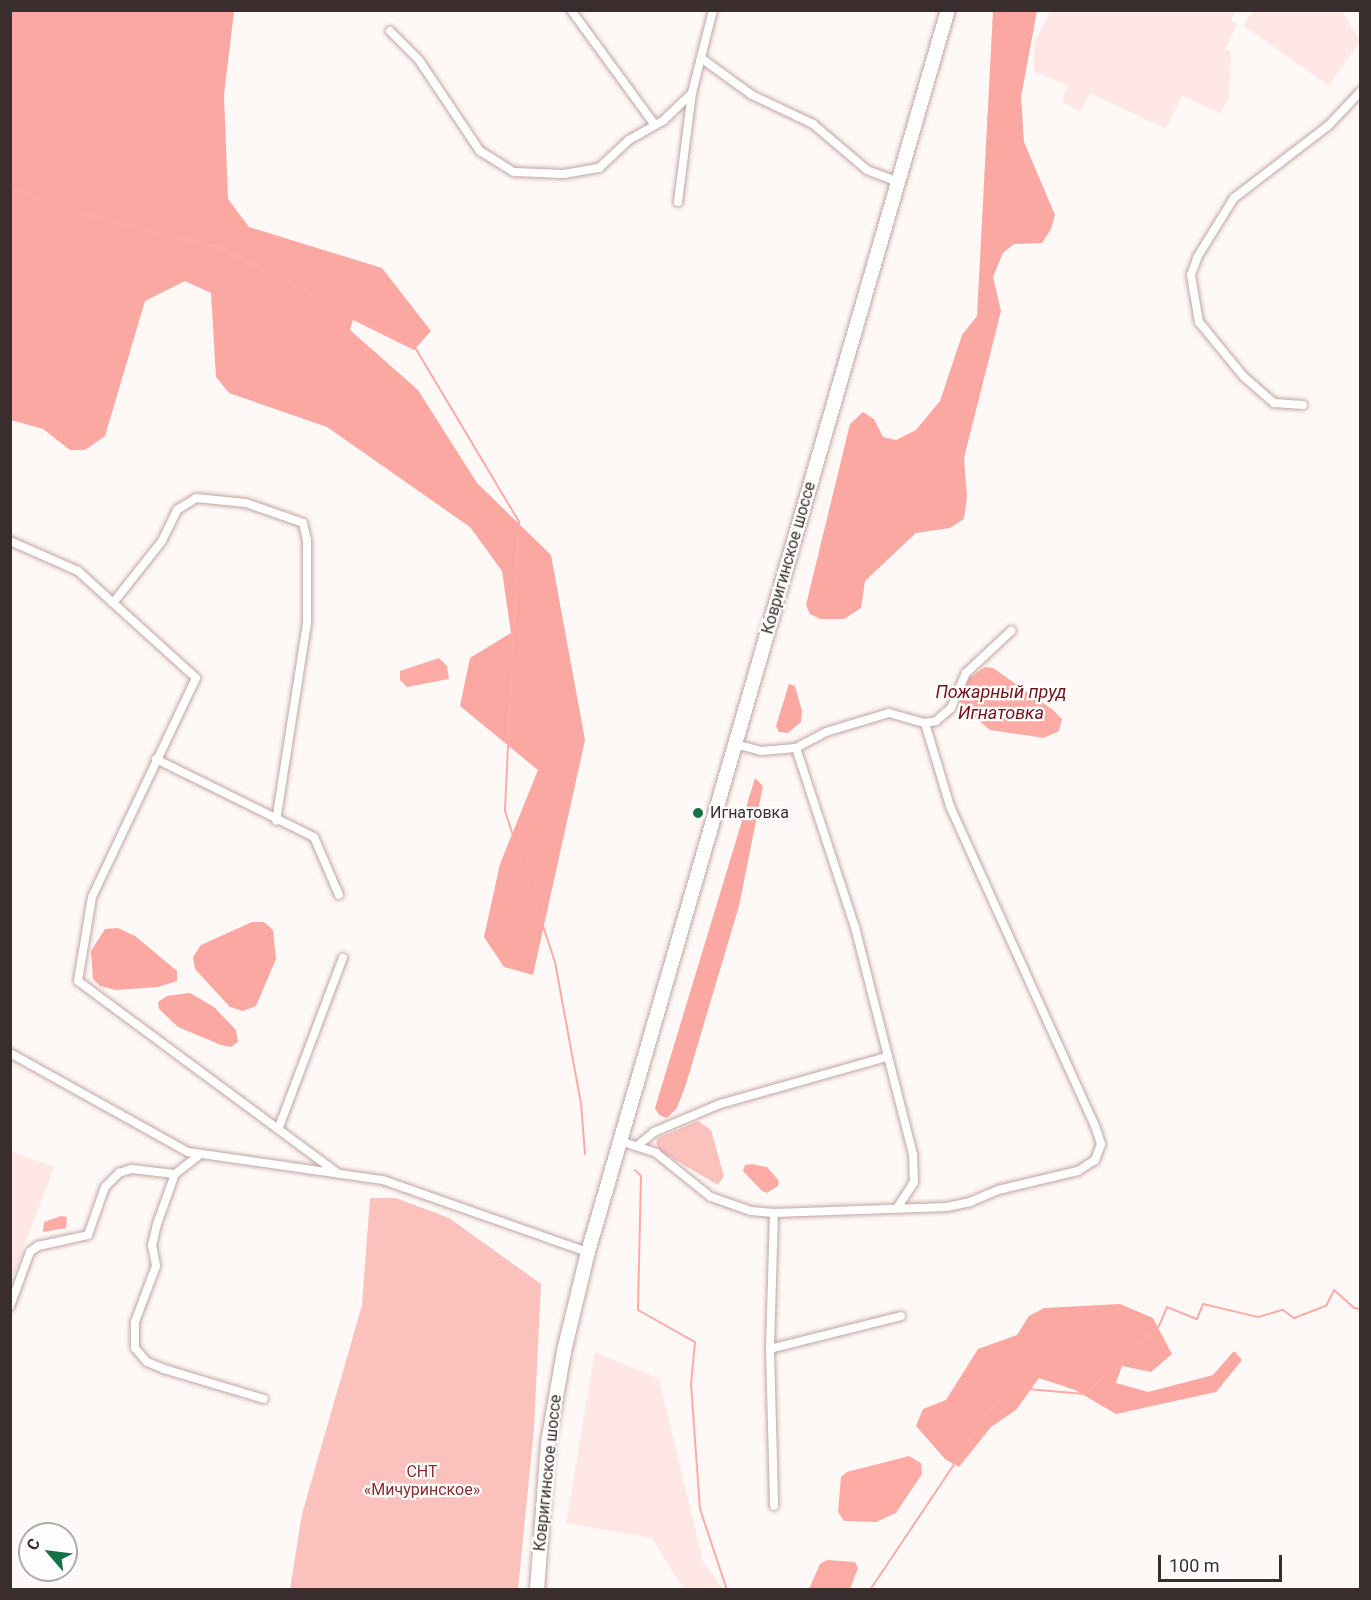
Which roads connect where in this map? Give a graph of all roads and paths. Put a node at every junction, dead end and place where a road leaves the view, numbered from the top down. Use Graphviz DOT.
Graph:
graph roads {
  1 [pos="572,10"];
  2 [pos="712,10"];
  3 [pos="948,10"];
  4 [pos="390,31"];
  5 [pos="701,58"];
  6 [pos="1360,92"];
  7 [pos="692,93"];
  8 [pos="655,125"];
  9 [pos="898,182"];
  10 [pos="678,202"];
  11 [pos="1303,405"];
  12 [pos="10,541"];
  13 [pos="113,603"];
  14 [pos="1011,631"];
  15 [pos="925,723"];
  16 [pos="735,744"];
  17 [pos="796,748"];
  18 [pos="156,759"];
  19 [pos="276,821"];
  20 [pos="339,895"];
  21 [pos="343,958"];
  22 [pos="10,1053"];
  23 [pos="886,1057"];
  24 [pos="279,1127"];
  25 [pos="623,1142"];
  26 [pos="637,1146"];
  27 [pos="199,1155"];
  28 [pos="336,1172"];
  29 [pos="175,1174"];
  30 [pos="897,1208"];
  31 [pos="774,1213"];
  32 [pos="588,1252"];
  33 [pos="10,1306"];
  34 [pos="901,1316"];
  35 [pos="770,1349"];
  36 [pos="264,1399"];
  37 [pos="774,1506"];
  38 [pos="537,1590"];
  1 -- 8 [label="street"];
  2 -- 5 [label="street"];
  3 -- 9 [label="main road, Ковригинское шоссе"];
  4 -- 8 [label="street"];
  5 -- 7 [label="street"];
  5 -- 9 [label="street"];
  6 -- 11 [label="street"];
  7 -- 8 [label="street"];
  7 -- 10 [label="street"];
  9 -- 16 [label="main road, Ковригинское шоссе"];
  12 -- 13 [label="street"];
  13 -- 18 [label="street"];
  13 -- 19 [label="street"];
  14 -- 15 [label="street"];
  15 -- 17 [label="street"];
  15 -- 30 [label="street"];
  16 -- 17 [label="street"];
  16 -- 25 [label="main road, Ковригинское шоссе"];
  17 -- 23 [label="street"];
  18 -- 19 [label="street"];
  18 -- 24 [label="street"];
  19 -- 20 [label="street"];
  21 -- 24 [label="street"];
  22 -- 27 [label="street"];
  23 -- 26 [label="street"];
  23 -- 30 [label="street"];
  24 -- 28 [label="street"];
  25 -- 26 [label="street"];
  25 -- 32 [label="main road, Ковригинское шоссе"];
  26 -- 31 [label="street"];
  27 -- 28 [label="street"];
  27 -- 29 [label="street"];
  28 -- 32 [label="street"];
  29 -- 33 [label="street"];
  29 -- 36 [label="street"];
  30 -- 31 [label="street"];
  31 -- 35 [label="street"];
  32 -- 38 [label="main road, Ковригинское шоссе"];
  34 -- 35 [label="street"];
  35 -- 37 [label="street"];
}
